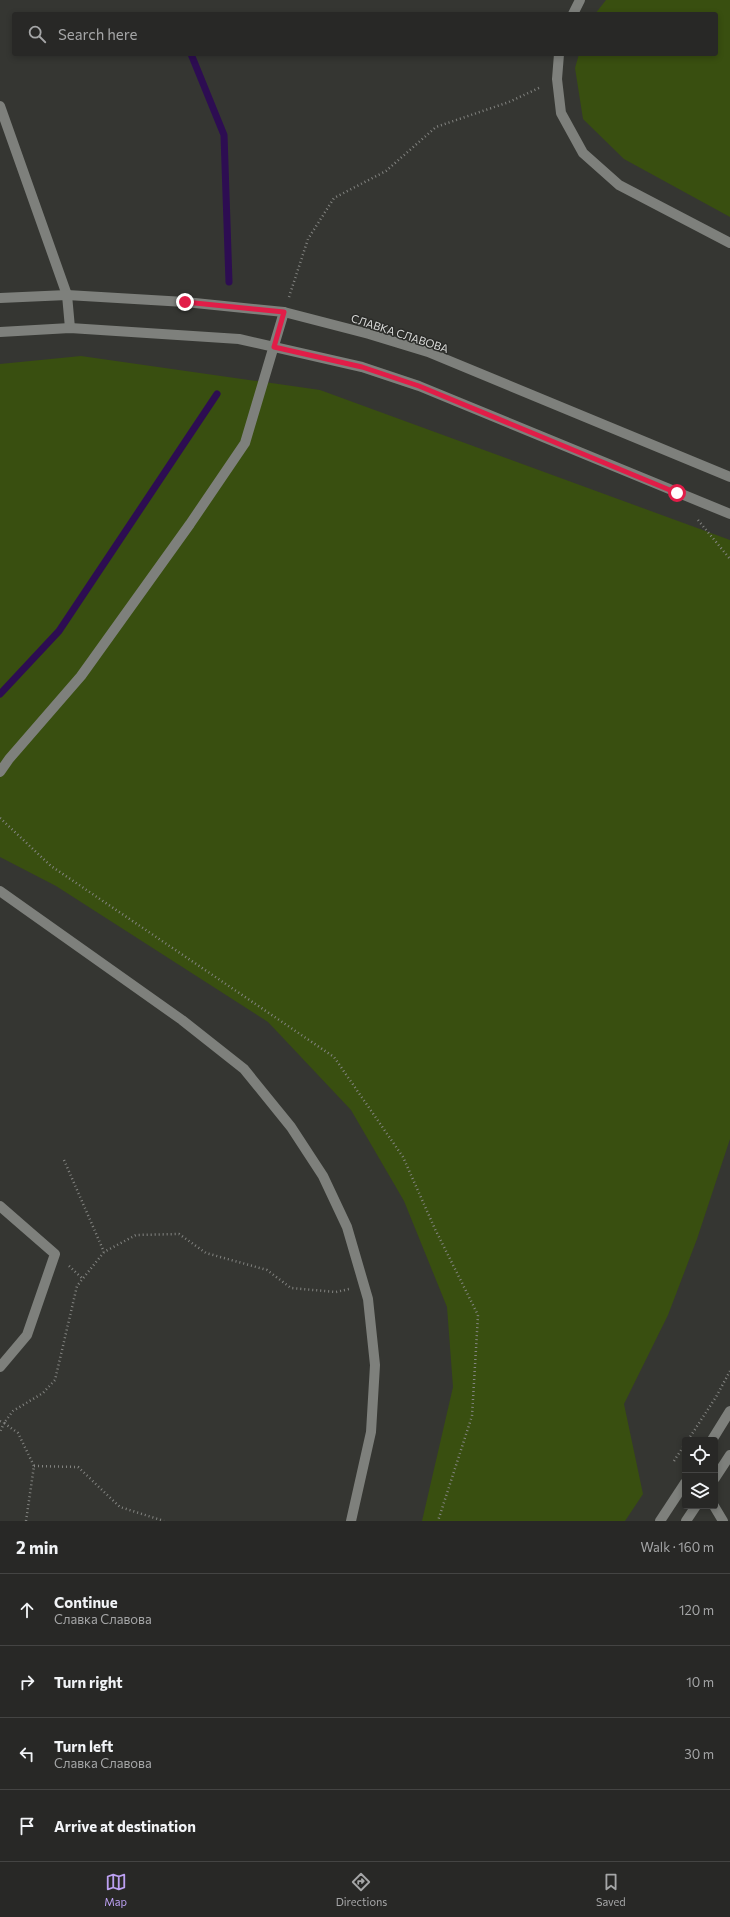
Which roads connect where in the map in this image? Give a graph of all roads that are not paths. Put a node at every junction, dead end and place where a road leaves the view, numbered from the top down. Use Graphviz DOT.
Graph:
graph roads {
  1 [pos="580,0"];
  2 [pos="574,12"];
  3 [pos="559,56"];
  4 [pos="0,106"];
  5 [pos="730,243"];
  6 [pos="67,295"];
  7 [pos="0,298"];
  8 [pos="284,312"];
  9 [pos="70,328"];
  10 [pos="0,332"];
  11 [pos="274,347"];
  12 [pos="730,477"];
  13 [pos="730,514"];
  14 [pos="0,772"];
  15 [pos="0,891"];
  16 [pos="0,1206"];
  17 [pos="0,1367"];
  18 [pos="730,1411"];
  19 [pos="714,1437"];
  20 [pos="730,1455"];
  21 [pos="718,1473"];
  22 [pos="682,1488"];
  23 [pos="694,1509"];
  24 [pos="716,1509"];
  25 [pos="351,1521"];
  26 [pos="660,1521"];
  27 [pos="686,1521"];
  28 [pos="723,1521"];
  1 -- 2 [label="street"];
  3 -- 5 [label="street"];
  4 -- 6 [label="street"];
  6 -- 7 [label="street, СЛАВКА СЛАВОВА"];
  6 -- 8 [label="street, СЛАВКА СЛАВОВА"];
  6 -- 9 [label="street"];
  8 -- 11 [label="street"];
  8 -- 12 [label="street, СЛАВКА СЛАВОВА"];
  9 -- 10 [label="street"];
  9 -- 11 [label="street"];
  11 -- 13 [label="street"];
  11 -- 14 [label="street"];
  15 -- 25 [label="street"];
  16 -- 17 [label="street"];
  18 -- 19 [label="street"];
  20 -- 21 [label="street"];
  22 -- 26 [label="street"];
  23 -- 27 [label="street"];
  24 -- 28 [label="street"];
}
